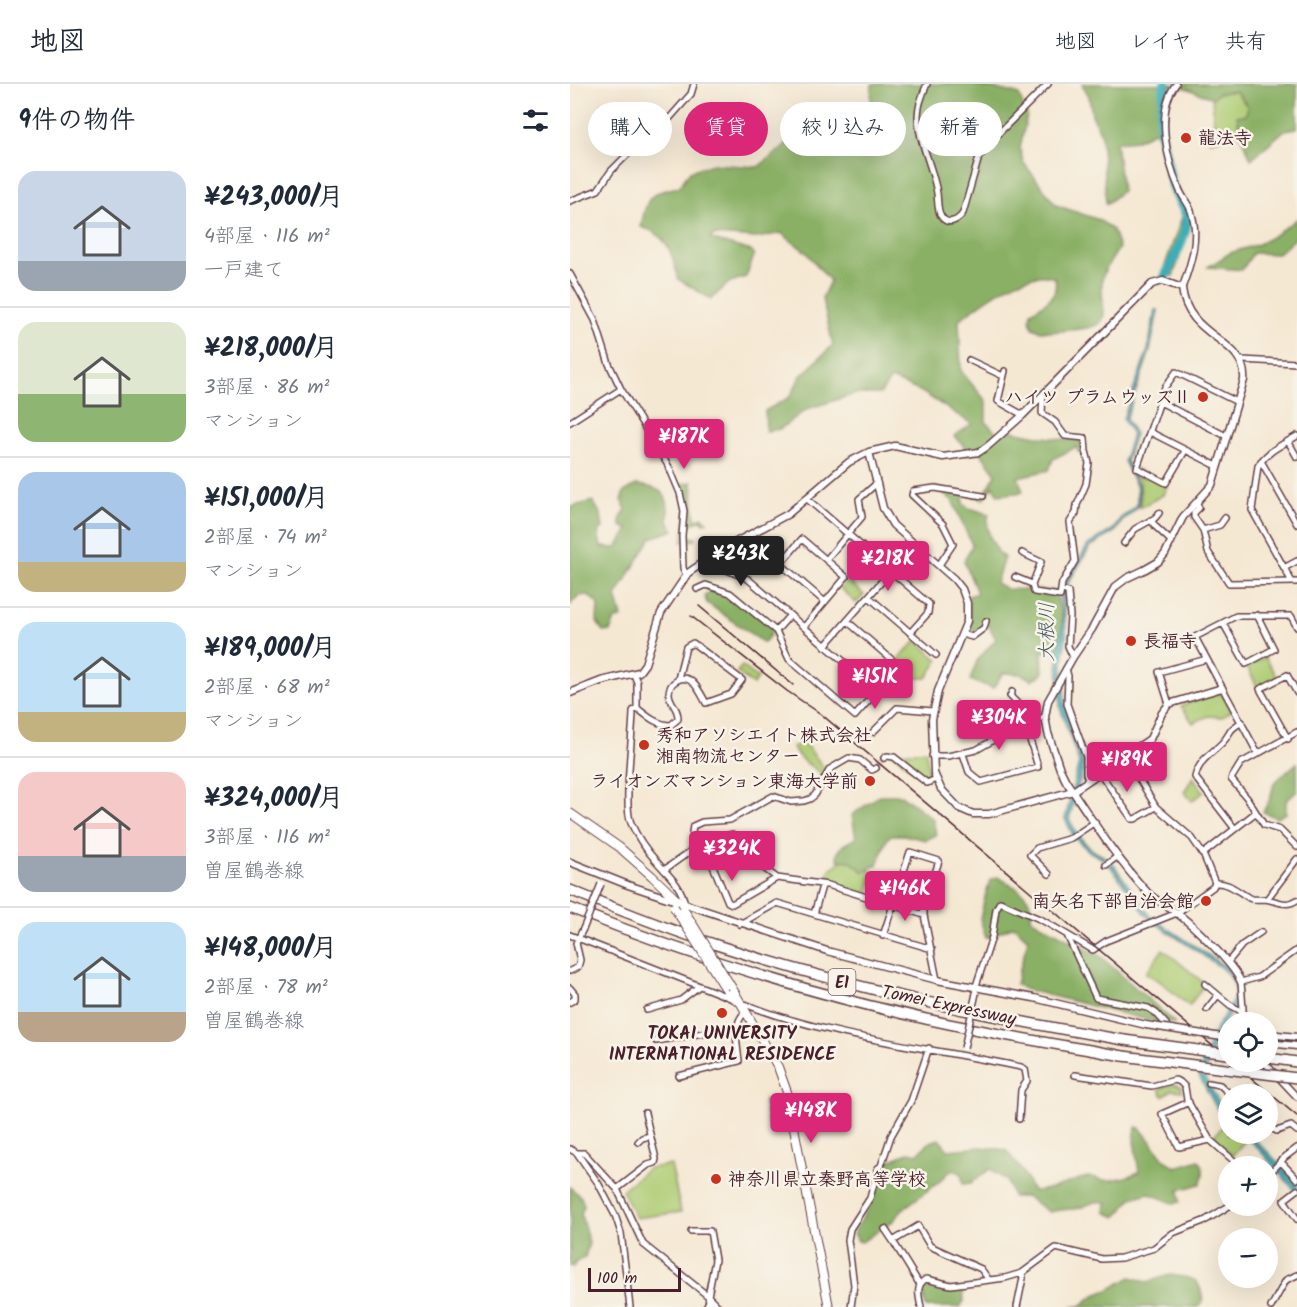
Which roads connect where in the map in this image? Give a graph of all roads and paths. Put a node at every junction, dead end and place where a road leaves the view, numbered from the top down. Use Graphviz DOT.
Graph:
graph roads {
  1 [pos="694,84"];
  2 [pos="927,84"];
  3 [pos="1048,84"];
  4 [pos="1176,84"];
  5 [pos="570,201"];
  6 [pos="570,274"];
  7 [pos="1182,288"];
  8 [pos="969,360"];
  9 [pos="1242,360"];
  10 [pos="1297,363"];
  11 [pos="621,389"];
  12 [pos="1043,394"];
  13 [pos="1160,402"];
  14 [pos="1237,402"];
  15 [pos="1023,415"];
  16 [pos="570,422"];
  17 [pos="1150,432"];
  18 [pos="1226,436"];
  19 [pos="1297,436"];
  20 [pos="1288,441"];
  21 [pos="1185,451"];
  22 [pos="869,452"];
  23 [pos="1297,457"];
  24 [pos="1261,461"];
  25 [pos="1217,466"];
  26 [pos="877,483"];
  27 [pos="983,496"];
  28 [pos="806,498"];
  29 [pos="1197,503"];
  30 [pos="1159,513"];
  31 [pos="1225,518"];
  32 [pos="1151,520"];
  33 [pos="1297,524"];
  34 [pos="1203,530"];
  35 [pos="847,535"];
  36 [pos="748,536"];
  37 [pos="1171,541"];
  38 [pos="1124,543"];
  39 [pos="1023,553"];
  40 [pos="704,560"];
  41 [pos="826,560"];
  42 [pos="1297,561"];
  43 [pos="781,563"];
  44 [pos="939,565"];
  45 [pos="1284,568"];
  46 [pos="890,572"];
  47 [pos="686,575"];
  48 [pos="1015,577"];
  49 [pos="1294,582"];
  50 [pos="1032,584"];
  51 [pos="697,589"];
  52 [pos="1064,591"];
  53 [pos="869,597"];
  54 [pos="825,602"];
  55 [pos="790,615"];
  56 [pos="1257,615"];
  57 [pos="848,621"];
  58 [pos="986,621"];
  59 [pos="1223,622"];
  60 [pos="804,627"];
  61 [pos="1297,627"];
  62 [pos="776,631"];
  63 [pos="910,633"];
  64 [pos="962,634"];
  65 [pos="825,646"];
  66 [pos="936,655"];
  67 [pos="1073,657"];
  68 [pos="1207,658"];
  69 [pos="1065,670"];
  70 [pos="634,675"];
  71 [pos="678,679"];
  72 [pos="1222,688"];
  73 [pos="877,690"];
  74 [pos="570,693"];
  75 [pos="1297,693"];
  76 [pos="1009,695"];
  77 [pos="1169,704"];
  78 [pos="637,708"];
  79 [pos="933,711"];
  80 [pos="1045,717"];
  81 [pos="1025,722"];
  82 [pos="1242,722"];
  83 [pos="873,732"];
  84 [pos="1297,732"];
  85 [pos="1288,739"];
  86 [pos="963,754"];
  87 [pos="1258,754"];
  88 [pos="932,756"];
  89 [pos="1125,756"];
  90 [pos="884,758"];
  91 [pos="876,768"];
  92 [pos="1100,772"];
  93 [pos="936,779"];
  94 [pos="1088,780"];
  95 [pos="1072,791"];
  96 [pos="1156,807"];
  97 [pos="570,813"];
  98 [pos="1255,813"];
  99 [pos="1095,822"];
  100 [pos="1235,829"];
  101 [pos="699,846"];
  102 [pos="1297,848"];
  103 [pos="1203,854"];
  104 [pos="1118,856"];
  105 [pos="1297,859"];
  106 [pos="570,862"];
  107 [pos="1106,865"];
  108 [pos="664,870"];
  109 [pos="1049,874"];
  110 [pos="604,876"];
  111 [pos="777,878"];
  112 [pos="1215,883"];
  113 [pos="822,886"];
  114 [pos="570,890"];
  115 [pos="1267,899"];
  116 [pos="1297,900"];
  117 [pos="678,904"];
  118 [pos="892,906"];
  119 [pos="570,908"];
  120 [pos="1177,913"];
  121 [pos="814,914"];
  122 [pos="924,915"];
  123 [pos="740,924"];
  124 [pos="1261,932"];
  125 [pos="1067,934"];
  126 [pos="570,935"];
  127 [pos="883,936"];
  128 [pos="579,938"];
  129 [pos="932,949"];
  130 [pos="1297,950"];
  131 [pos="1228,962"];
  132 [pos="570,971"];
  133 [pos="937,980"];
  134 [pos="1241,982"];
  135 [pos="1205,984"];
  136 [pos="698,987"];
  137 [pos="570,988"];
  138 [pos="975,991"];
  139 [pos="1218,995"];
  140 [pos="570,1002"];
  141 [pos="739,1002"];
  142 [pos="1207,1009"];
  143 [pos="648,1010"];
  144 [pos="1240,1011"];
  145 [pos="745,1012"];
  146 [pos="1166,1024"];
  147 [pos="736,1031"];
  148 [pos="1278,1035"];
  149 [pos="1218,1036"];
  150 [pos="1297,1037"];
  151 [pos="656,1041"];
  152 [pos="1278,1044"];
  153 [pos="1297,1046"];
  154 [pos="928,1048"];
  155 [pos="963,1051"];
  156 [pos="1218,1053"];
  157 [pos="1278,1059"];
  158 [pos="1297,1062"];
  159 [pos="1273,1072"];
  160 [pos="1075,1075"];
  161 [pos="679,1076"];
  162 [pos="1297,1078"];
  163 [pos="1209,1083"];
  164 [pos="1218,1085"];
  165 [pos="1297,1097"];
  166 [pos="1189,1102"];
  167 [pos="645,1113"];
  168 [pos="1019,1119"];
  169 [pos="1278,1131"];
  170 [pos="1297,1131"];
  171 [pos="650,1136"];
  172 [pos="1210,1140"];
  173 [pos="638,1142"];
  174 [pos="1297,1148"];
  175 [pos="570,1149"];
  176 [pos="577,1153"];
  177 [pos="1228,1156"];
  178 [pos="1278,1164"];
  179 [pos="1297,1179"];
  180 [pos="617,1189"];
  181 [pos="1296,1191"];
  182 [pos="1218,1213"];
  183 [pos="1297,1219"];
  184 [pos="885,1229"];
  185 [pos="691,1231"];
  186 [pos="893,1242"];
  187 [pos="1022,1273"];
  188 [pos="1297,1275"];
  189 [pos="989,1280"];
  190 [pos="920,1285"];
  191 [pos="708,1296"];
  192 [pos="630,1307"];
  193 [pos="706,1307"];
  194 [pos="719,1307"];
  195 [pos="829,1307"];
  196 [pos="851,1307"];
  197 [pos="921,1307"];
  198 [pos="1017,1307"];
  199 [pos="1271,1307"];
  1 -- 5 [label="street"];
  2 -- 3 [label="street"];
  4 -- 7 [label="street"];
  6 -- 11 [label="street"];
  7 -- 9 [label="street"];
  7 -- 12 [label="street"];
  8 -- 15 [label="street"];
  9 -- 10 [label="street"];
  9 -- 14 [label="street"];
  11 -- 16 [label="street"];
  11 -- 47 [label="street"];
  12 -- 15 [label="street"];
  12 -- 52 [label="street"];
  13 -- 14 [label="street"];
  13 -- 17 [label="street"];
  13 -- 18 [label="street"];
  14 -- 18 [label="street"];
  15 -- 22 [label="street"];
  17 -- 21 [label="street"];
  17 -- 21 [label="street"];
  18 -- 25 [label="street"];
  19 -- 20 [label="street"];
  20 -- 23 [label="street"];
  20 -- 24 [label="street"];
  21 -- 25 [label="street"];
  22 -- 26 [label="street"];
  22 -- 28 [label="street"];
  24 -- 33 [label="street"];
  24 -- 45 [label="street"];
  25 -- 29 [label="street"];
  26 -- 35 [label="street"];
  26 -- 44 [label="street"];
  27 -- 44 [label="street"];
  28 -- 35 [label="street"];
  28 -- 36 [label="street"];
  29 -- 34 [label="street"];
  29 -- 37 [label="street"];
  30 -- 32 [label="street"];
  31 -- 34 [label="street"];
  32 -- 37 [label="street"];
  32 -- 38 [label="street"];
  34 -- 49 [label="street"];
  35 -- 41 [label="street"];
  35 -- 46 [label="street"];
  36 -- 40 [label="street"];
  36 -- 43 [label="street"];
  37 -- 67 [label="street"];
  39 -- 50 [label="street"];
  40 -- 47 [label="street"];
  40 -- 55 [label="street"];
  41 -- 43 [label="street"];
  41 -- 54 [label="street"];
  42 -- 45 [label="street"];
  43 -- 54 [label="street"];
  44 -- 64 [label="street"];
  45 -- 49 [label="street"];
  46 -- 53 [label="street"];
  46 -- 63 [label="street"];
  47 -- 70 [label="street"];
  48 -- 50 [label="street"];
  50 -- 52 [label="street"];
  51 -- 62 [label="street"];
  52 -- 67 [label="street"];
  53 -- 57 [label="street"];
  53 -- 63 [label="street"];
  54 -- 60 [label="street"];
  55 -- 60 [label="street"];
  55 -- 62 [label="street"];
  56 -- 59 [label="street"];
  56 -- 59 [label="street"];
  56 -- 61 [label="street"];
  57 -- 65 [label="street"];
  57 -- 73 [label="street"];
  58 -- 64 [label="street"];
  59 -- 68 [label="street"];
  60 -- 65 [label="street"];
  62 -- 73 [label="street"];
  63 -- 66 [label="street"];
  64 -- 79 [label="street"];
  65 -- 73 [label="street"];
  67 -- 69 [label="street"];
  68 -- 72 [label="street"];
  68 -- 77 [label="street"];
  69 -- 80 [label="street"];
  69 -- 94 [label="street"];
  70 -- 74 [label="street"];
  70 -- 78 [label="street"];
  71 -- 71 [label="street"];
  71 -- 78 [label="street"];
  72 -- 77 [label="street"];
  72 -- 82 [label="street"];
  75 -- 85 [label="street"];
  76 -- 81 [label="street"];
  77 -- 89 [label="street"];
  78 -- 108 [label="street"];
  79 -- 83 [label="street"];
  79 -- 88 [label="street"];
  80 -- 81 [label="street"];
  80 -- 95 [label="street"];
  81 -- 86 [label="street"];
  81 -- 86 [label="street"];
  82 -- 87 [label="street"];
  82 -- 100 [label="street"];
  84 -- 85 [label="street"];
  85 -- 87 [label="street"];
  86 -- 88 [label="street"];
  87 -- 98 [label="street"];
  88 -- 93 [label="street"];
  89 -- 92 [label="street"];
  89 -- 96 [label="street"];
  90 -- 93 [label="street"];
  91 -- 101 [label="street"];
  92 -- 94 [label="street"];
  92 -- 96 [label="street"];
  93 -- 95 [label="street"];
  94 -- 95 [label="street"];
  95 -- 99 [label="street"];
  96 -- 103 [label="street"];
  97 -- 117 [label="main road"];
  98 -- 100 [label="street"];
  98 -- 102 [label="street"];
  99 -- 104 [label="street"];
  99 -- 109 [label="street"];
  100 -- 103 [label="street"];
  101 -- 108 [label="street"];
  101 -- 111 [label="street"];
  101 -- 111 [label="street"];
  103 -- 112 [label="street"];
  104 -- 107 [label="street"];
  104 -- 120 [label="street"];
  105 -- 115 [label="street"];
  106 -- 110 [label="street"];
  108 -- 117 [label="street"];
  110 -- 117 [label="street"];
  110 -- 128 [label="street, bridge"];
  111 -- 113 [label="street"];
  112 -- 115 [label="street"];
  112 -- 120 [label="street"];
  113 -- 118 [label="street"];
  113 -- 121 [label="street"];
  114 -- 156 [label="highway, Tomei Expressway / E1, bridge"];
  115 -- 116 [label="street"];
  117 -- 123 [label="street"];
  117 -- 141 [label="main road, bridge"];
  118 -- 122 [label="street"];
  118 -- 122 [label="street"];
  118 -- 127 [label="street"];
  119 -- 162 [label="highway, Tomei Expressway / E1, bridge"];
  120 -- 125 [label="street"];
  120 -- 131 [label="street"];
  121 -- 123 [label="street"];
  121 -- 127 [label="street"];
  122 -- 129 [label="street"];
  123 -- 133 [label="street"];
  124 -- 131 [label="street"];
  125 -- 138 [label="street"];
  125 -- 146 [label="street"];
  126 -- 128 [label="street"];
  127 -- 129 [label="street"];
  128 -- 132 [label="street"];
  128 -- 136 [label="street"];
  129 -- 133 [label="street"];
  130 -- 134 [label="street"];
  131 -- 134 [label="street"];
  133 -- 138 [label="street"];
  134 -- 144 [label="street"];
  135 -- 139 [label="street"];
  136 -- 141 [label="street"];
  136 -- 143 [label="street"];
  137 -- 140 [label="street"];
  138 -- 149 [label="street, bridge"];
  138 -- 155 [label="street, bridge"];
  139 -- 142 [label="street"];
  139 -- 144 [label="street"];
  141 -- 145 [label="main road"];
  141 -- 154 [label="street"];
  145 -- 147 [label="street"];
  145 -- 195 [label="main road"];
  147 -- 151 [label="street"];
  147 -- 161 [label="street"];
  148 -- 150 [label="street"];
  152 -- 153 [label="street"];
  154 -- 155 [label="street"];
  154 -- 196 [label="street"];
  155 -- 168 [label="street"];
  157 -- 158 [label="highway"];
  159 -- 165 [label="street"];
  160 -- 166 [label="street"];
  163 -- 164 [label="street"];
  166 -- 172 [label="street"];
  166 -- 172 [label="street"];
  167 -- 171 [label="street"];
  169 -- 170 [label="street"];
  171 -- 173 [label="street"];
  171 -- 180 [label="street"];
  172 -- 177 [label="street"];
  174 -- 178 [label="street"];
  175 -- 176 [label="street"];
  176 -- 180 [label="street"];
  176 -- 192 [label="street"];
  178 -- 179 [label="street"];
  180 -- 191 [label="street"];
  181 -- 183 [label="street"];
  182 -- 187 [label="street"];
  184 -- 186 [label="street"];
  185 -- 191 [label="street"];
  186 -- 189 [label="street"];
  186 -- 190 [label="street"];
  187 -- 189 [label="street"];
  187 -- 198 [label="street"];
  188 -- 199 [label="street"];
  189 -- 190 [label="street"];
  190 -- 197 [label="street"];
  191 -- 193 [label="street"];
  191 -- 194 [label="street"];
}
